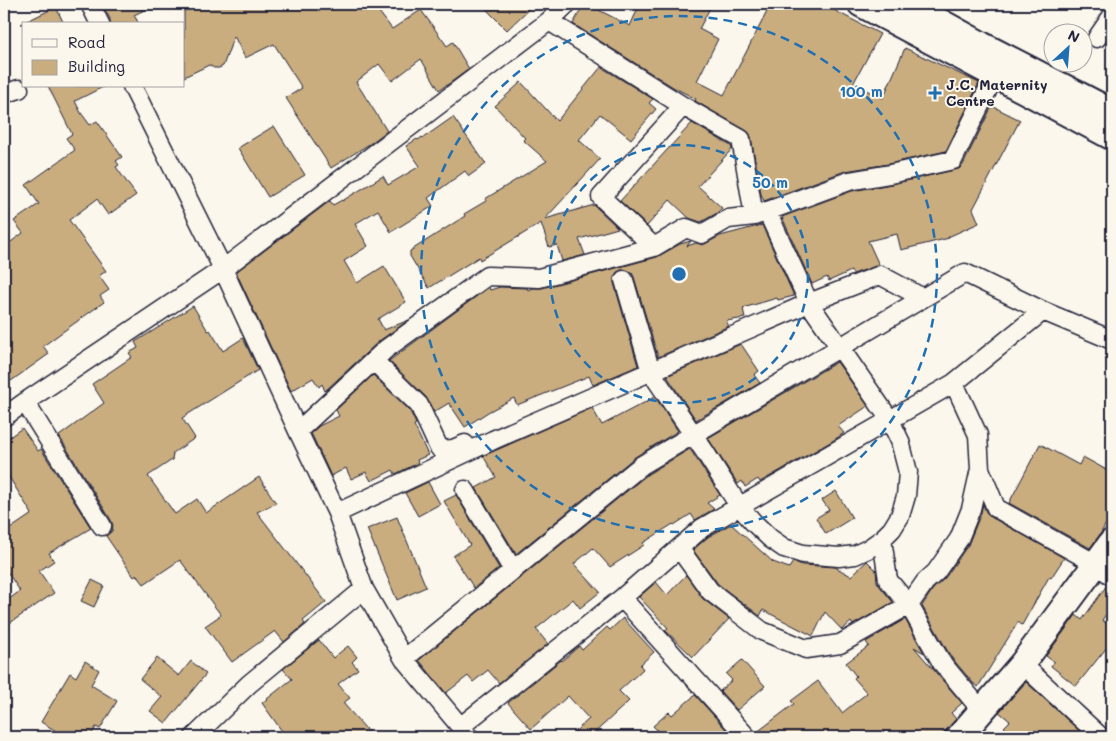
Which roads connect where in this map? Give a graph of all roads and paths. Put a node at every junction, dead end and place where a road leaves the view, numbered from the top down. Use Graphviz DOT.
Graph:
graph roads {
  1 [pos="90,4"];
  2 [pos="567,4"];
  3 [pos="861,4"];
  4 [pos="908,4"];
  5 [pos="1112,16"];
  6 [pos="549,21"];
  7 [pos="99,22"];
  8 [pos="1096,38"];
  9 [pos="995,75"];
  10 [pos="133,88"];
  11 [pos="683,106"];
  12 [pos="1112,112"];
  13 [pos="1112,137"];
  14 [pos="761,213"];
  15 [pos="654,247"];
  16 [pos="223,269"];
  17 [pos="624,280"];
  18 [pos="922,298"];
  19 [pos="809,303"];
  20 [pos="1043,311"];
  21 [pos="1112,340"];
  22 [pos="839,348"];
  23 [pos="374,361"];
  24 [pos="650,372"];
  25 [pos="954,382"];
  26 [pos="589,390"];
  27 [pos="24,402"];
  28 [pos="4,417"];
  29 [pos="890,420"];
  30 [pos="298,432"];
  31 [pos="693,434"];
  32 [pos="980,469"];
  33 [pos="464,490"];
  34 [pos="740,506"];
  35 [pos="337,513"];
  36 [pos="102,526"];
  37 [pos="882,539"];
  38 [pos="1112,542"];
  39 [pos="679,548"];
  40 [pos="513,570"];
  41 [pos="1104,570"];
  42 [pos="364,589"];
  43 [pos="622,598"];
  44 [pos="909,605"];
  45 [pos="404,659"];
  46 [pos="1022,664"];
  47 [pos="982,711"];
  48 [pos="465,732"];
  49 [pos="194,737"];
  50 [pos="747,737"];
  51 [pos="959,737"];
  52 [pos="1101,737"];
  1 -- 7 [label="street"];
  2 -- 6 [label="street"];
  3 -- 9 [label="main road"];
  4 -- 12 [label="main road"];
  5 -- 8 [label="street"];
  6 -- 11 [label="street"];
  6 -- 16 [label="street"];
  9 -- 13 [label="main road"];
  9 -- 14 [label="street"];
  10 -- 16 [label="street"];
  11 -- 14 [label="street"];
  11 -- 15 [label="street"];
  14 -- 15 [label="street"];
  14 -- 19 [label="street"];
  15 -- 23 [label="street"];
  16 -- 27 [label="street"];
  16 -- 30 [label="street"];
  17 -- 24 [label="street"];
  18 -- 19 [label="street"];
  18 -- 20 [label="street"];
  18 -- 22 [label="street"];
  19 -- 22 [label="street"];
  19 -- 24 [label="street"];
  20 -- 21 [label="street"];
  20 -- 25 [label="street"];
  22 -- 29 [label="street"];
  22 -- 31 [label="street"];
  23 -- 26 [label="street"];
  23 -- 30 [label="street"];
  24 -- 31 [label="street"];
  24 -- 35 [label="street"];
  25 -- 29 [label="street"];
  25 -- 32 [label="street"];
  27 -- 28 [label="street"];
  27 -- 36 [label="street"];
  29 -- 34 [label="street"];
  29 -- 37 [label="street"];
  30 -- 35 [label="street"];
  31 -- 34 [label="street"];
  31 -- 40 [label="street"];
  32 -- 41 [label="street"];
  32 -- 44 [label="street"];
  33 -- 40 [label="street"];
  34 -- 37 [label="street"];
  34 -- 39 [label="street"];
  35 -- 42 [label="street"];
  37 -- 44 [label="street"];
  38 -- 41 [label="main road"];
  39 -- 43 [label="street"];
  39 -- 44 [label="street"];
  40 -- 45 [label="street"];
  41 -- 46 [label="main road"];
  42 -- 45 [label="street"];
  42 -- 49 [label="street"];
  43 -- 48 [label="street"];
  43 -- 50 [label="street"];
  44 -- 47 [label="street"];
  45 -- 48 [label="street"];
  46 -- 47 [label="main road"];
  46 -- 52 [label="street"];
  47 -- 51 [label="main road"];
}
